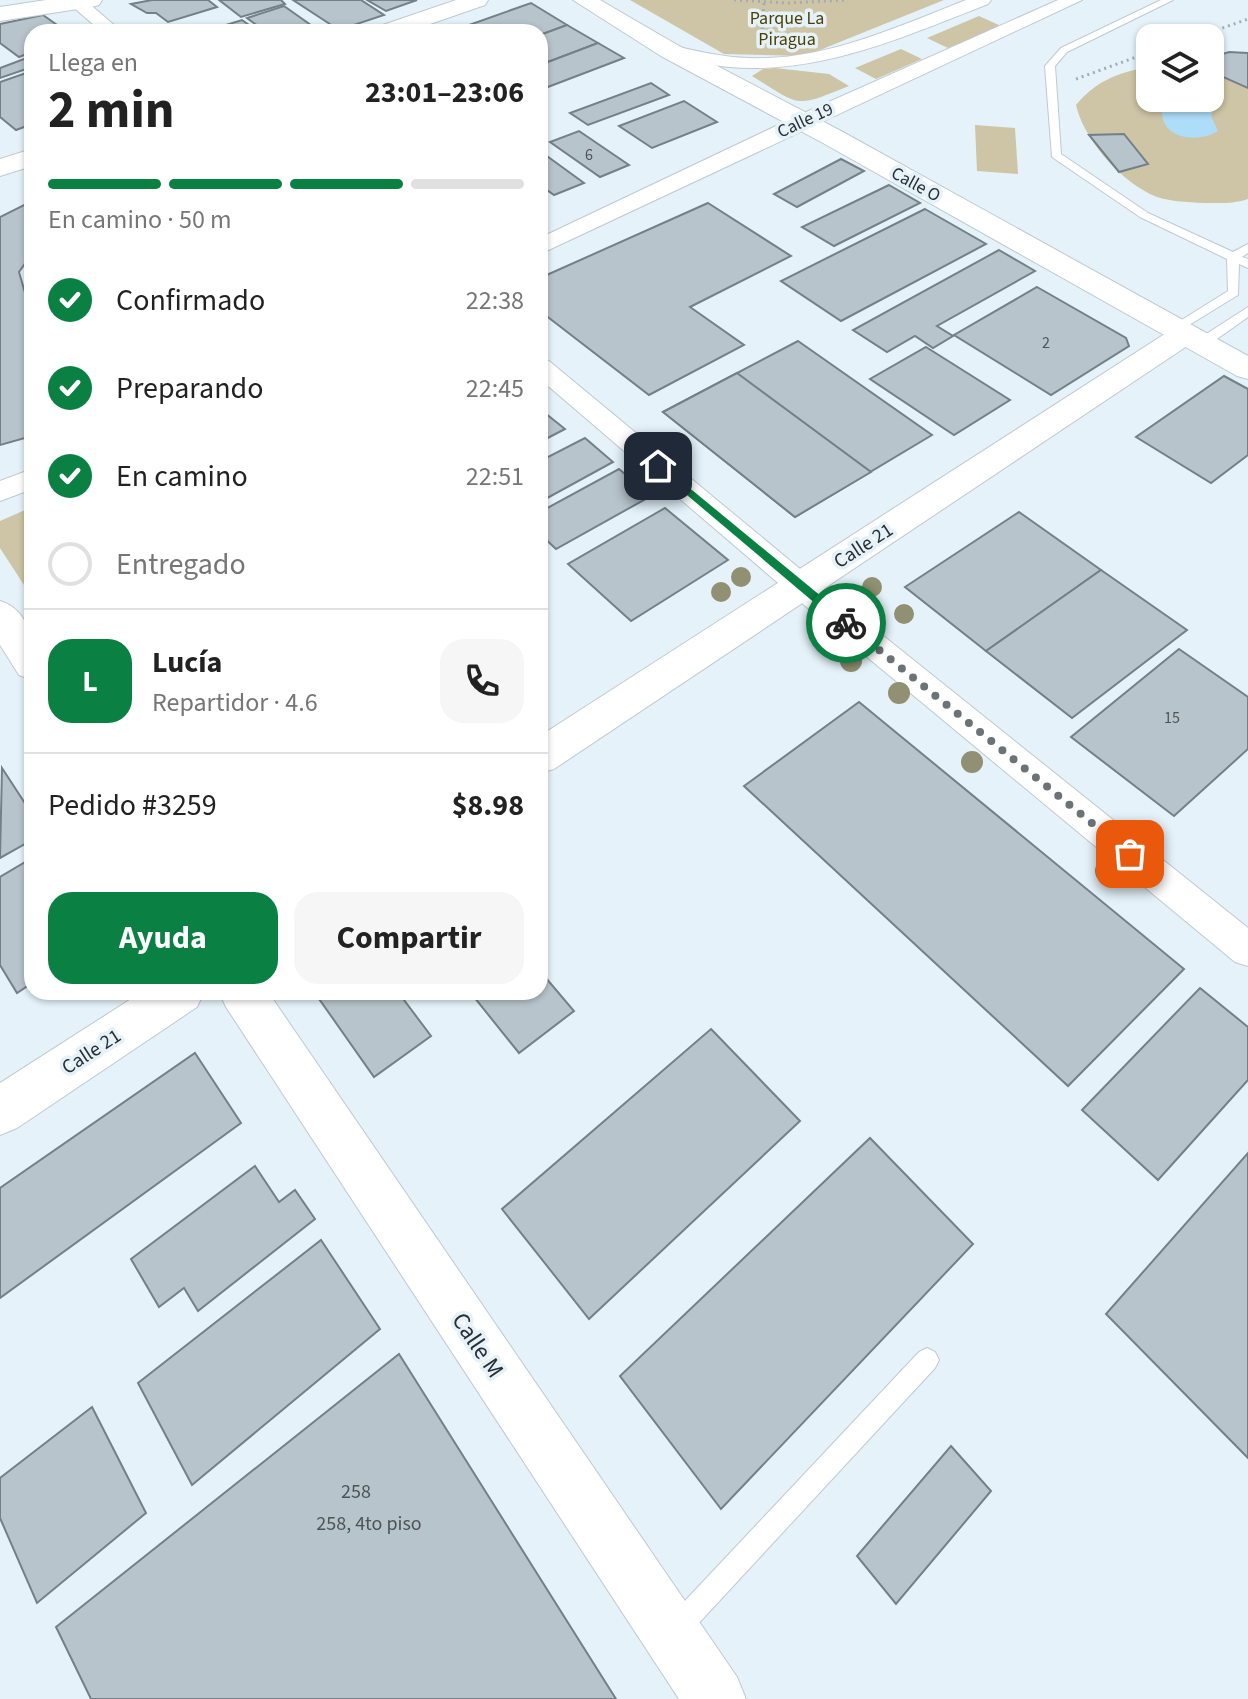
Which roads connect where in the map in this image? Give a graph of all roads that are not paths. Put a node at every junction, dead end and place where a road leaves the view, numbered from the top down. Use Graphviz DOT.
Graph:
graph roads {
  1 [pos="477,0"];
  2 [pos="584,0"];
  3 [pos="982,0"];
  4 [pos="1016,0"];
  5 [pos="1073,0"];
  6 [pos="1168,0"];
  7 [pos="81,1"];
  8 [pos="1043,6"];
  9 [pos="0,14"];
  10 [pos="105,24"];
  11 [pos="408,24"];
  12 [pos="670,51"];
  13 [pos="802,121"];
  14 [pos="24,160"];
  15 [pos="0,168"];
  16 [pos="548,243"];
  17 [pos="1248,248"];
  18 [pos="1233,257"];
  19 [pos="1248,264"];
  20 [pos="1248,311"];
  21 [pos="1188,335"];
  22 [pos="1248,369"];
  23 [pos="548,373"];
  24 [pos="24,482"];
  25 [pos="0,492"];
  26 [pos="801,586"];
  27 [pos="0,615"];
  28 [pos="24,652"];
  29 [pos="548,752"];
  30 [pos="1248,950"];
  31 [pos="169,1000"];
  32 [pos="247,1000"];
  33 [pos="0,1111"];
  34 [pos="927,1360"];
  35 [pos="671,1634"];
  36 [pos="715,1699"];
  1 -- 11 [label="street"];
  2 -- 12 [label="main road, Calle O"];
  3 -- 12 [label="street"];
  4 -- 8 [label="street"];
  5 -- 8 [label="street, Calle 19"];
  6 -- 18 [label="lane"];
  7 -- 9 [label="main road"];
  7 -- 10 [label="street"];
  8 -- 13 [label="street, Calle 19"];
  12 -- 13 [label="main road, Calle O"];
  13 -- 16 [label="street, Calle 19"];
  13 -- 21 [label="main road, Calle O"];
  14 -- 15 [label="street"];
  17 -- 18 [label="lane"];
  18 -- 19 [label="lane"];
  18 -- 21 [label="lane"];
  20 -- 21 [label="lane"];
  21 -- 22 [label="main road, Calle O"];
  21 -- 26 [label="street, Calle 21"];
  23 -- 26 [label="street"];
  24 -- 25 [label="street"];
  26 -- 29 [label="street, Calle 21"];
  26 -- 30 [label="street"];
  27 -- 28 [label="street"];
  31 -- 33 [label="street, Calle 21"];
  32 -- 35 [label="street, Calle M"];
  34 -- 35 [label="lane"];
  35 -- 36 [label="street, Calle M"];
}
